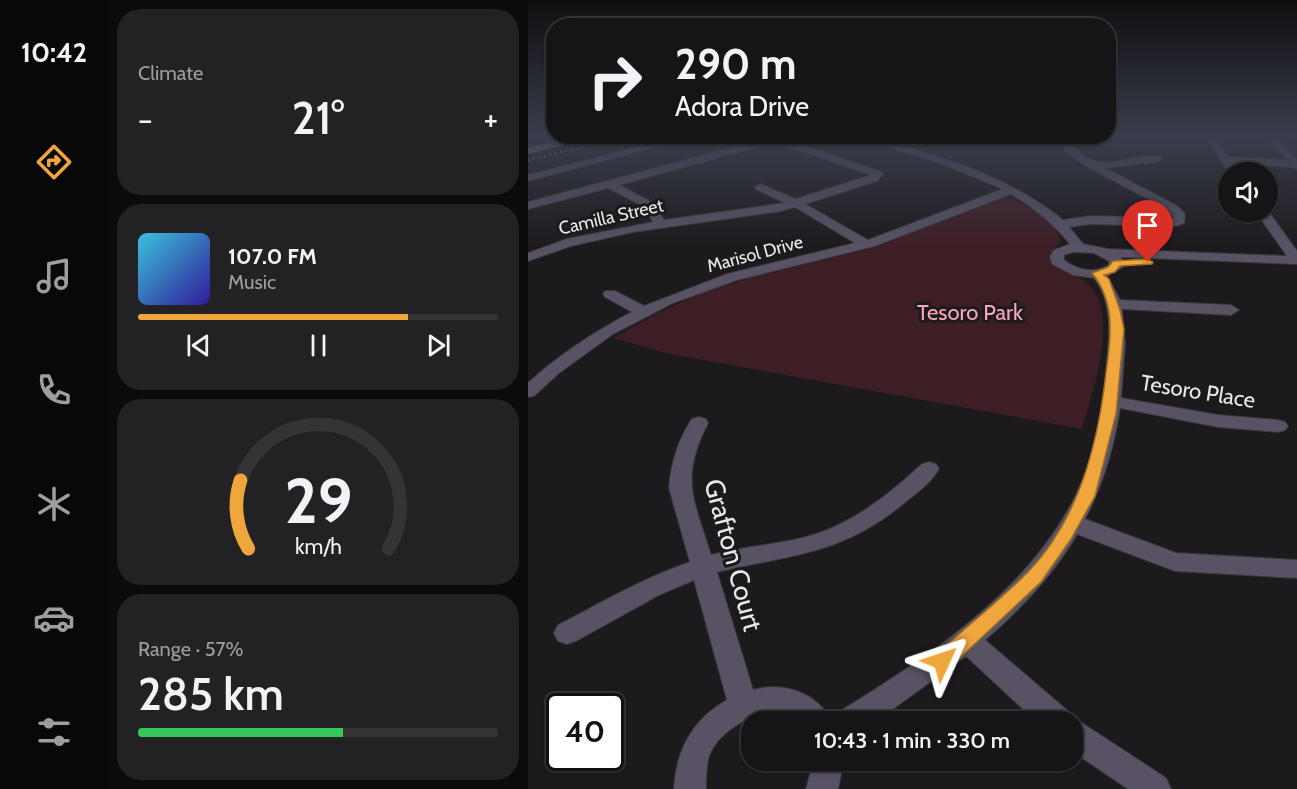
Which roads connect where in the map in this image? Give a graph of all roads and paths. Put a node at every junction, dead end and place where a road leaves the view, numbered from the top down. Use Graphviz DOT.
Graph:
graph roads {
  1 [pos="548,173"];
  2 [pos="654,173"];
  3 [pos="876,173"];
  4 [pos="972,173"];
  5 [pos="1108,173"];
  6 [pos="528,178"];
  7 [pos="610,185"];
  8 [pos="760,187"];
  9 [pos="1011,190"];
  10 [pos="797,204"];
  11 [pos="528,207"];
  12 [pos="1269,222"];
  13 [pos="660,223"];
  14 [pos="1061,224"];
  15 [pos="866,244"];
  16 [pos="1080,248"];
  17 [pos="528,257"];
  18 [pos="1113,258"];
  19 [pos="1297,260"];
  20 [pos="1297,267"];
  21 [pos="1097,273"];
  22 [pos="610,294"];
  23 [pos="1113,304"];
  24 [pos="1231,310"];
  25 [pos="644,312"];
  26 [pos="528,392"];
  27 [pos="1110,401"];
  28 [pos="699,423"];
  29 [pos="1278,426"];
  30 [pos="929,470"];
  31 [pos="1072,523"];
  32 [pos="704,567"];
  33 [pos="1297,569"];
  34 [pos="567,633"];
  35 [pos="967,639"];
  36 [pos="744,705"];
  37 [pos="806,711"];
  38 [pos="866,711"];
  39 [pos="1047,711"];
  40 [pos="1083,741"];
  41 [pos="826,771"];
  42 [pos="1149,788"];
  43 [pos="690,789"];
  44 [pos="822,789"];
  1 -- 6 [label="street"];
  2 -- 7 [label="street, Camilla Street"];
  3 -- 10 [label="street, Camilla Street"];
  4 -- 9 [label="street"];
  5 -- 14 [label="street"];
  7 -- 11 [label="street"];
  7 -- 13 [label="street"];
  8 -- 10 [label="street"];
  9 -- 14 [label="street"];
  9 -- 15 [label="street, Marisol Drive"];
  10 -- 13 [label="street, Camilla Street"];
  10 -- 15 [label="street"];
  12 -- 19 [label="street"];
  13 -- 17 [label="street, Camilla Street"];
  14 -- 16 [label="street"];
  15 -- 25 [label="street, Marisol Drive"];
  16 -- 18 [label="street"];
  16 -- 21 [label="street"];
  18 -- 19 [label="street"];
  18 -- 20 [label="street"];
  18 -- 21 [label="street"];
  21 -- 23 [label="street"];
  22 -- 25 [label="street"];
  23 -- 24 [label="street"];
  23 -- 27 [label="street"];
  25 -- 26 [label="street, Marisol Drive"];
  27 -- 29 [label="street, Tesoro Place"];
  27 -- 31 [label="street"];
  28 -- 32 [label="street, Grafton Court"];
  30 -- 32 [label="street"];
  31 -- 33 [label="street"];
  31 -- 35 [label="street"];
  32 -- 34 [label="street"];
  32 -- 36 [label="street, Grafton Court"];
  35 -- 38 [label="street"];
  35 -- 39 [label="street"];
  36 -- 37 [label="street"];
  36 -- 43 [label="street"];
  40 -- 42 [label="street"];
  41 -- 44 [label="street"];
}
